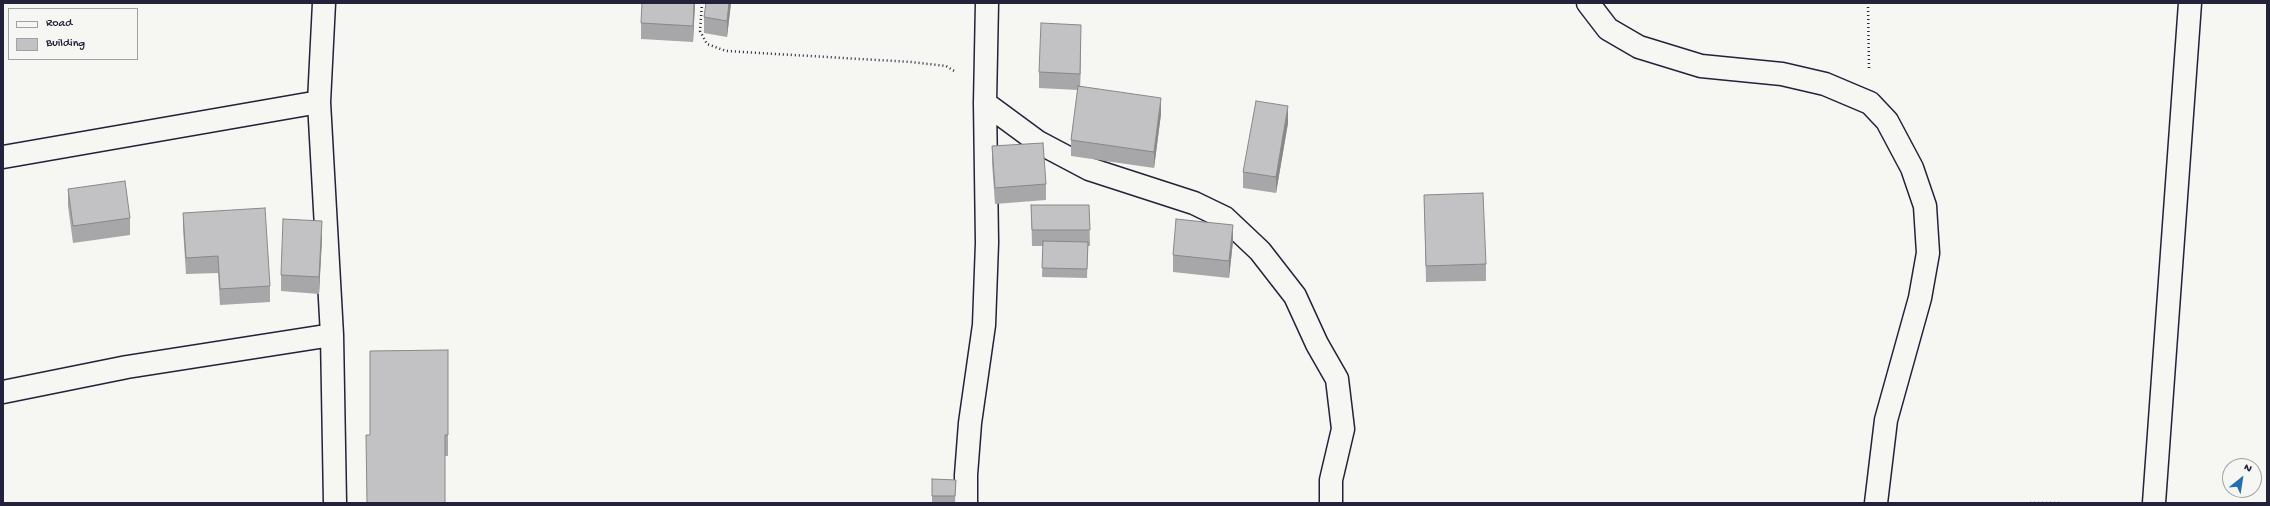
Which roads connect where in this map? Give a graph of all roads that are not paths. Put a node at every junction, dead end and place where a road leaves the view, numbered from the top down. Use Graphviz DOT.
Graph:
graph roads {
  1 [pos="324,3"];
  2 [pos="987,3"];
  3 [pos="1588,3"];
  4 [pos="2190,3"];
  5 [pos="319,102"];
  6 [pos="985,103"];
  7 [pos="3,156"];
  8 [pos="332,335"];
  9 [pos="3,392"];
  10 [pos="335,503"];
  11 [pos="966,503"];
  12 [pos="1331,503"];
  13 [pos="1876,503"];
  14 [pos="2154,503"];
  1 -- 5 [label="street"];
  2 -- 6 [label="street"];
  3 -- 13 [label="street"];
  4 -- 14 [label="street"];
  5 -- 7 [label="street"];
  5 -- 8 [label="street"];
  6 -- 11 [label="street"];
  6 -- 12 [label="street"];
  8 -- 9 [label="street"];
  8 -- 10 [label="street"];
}
